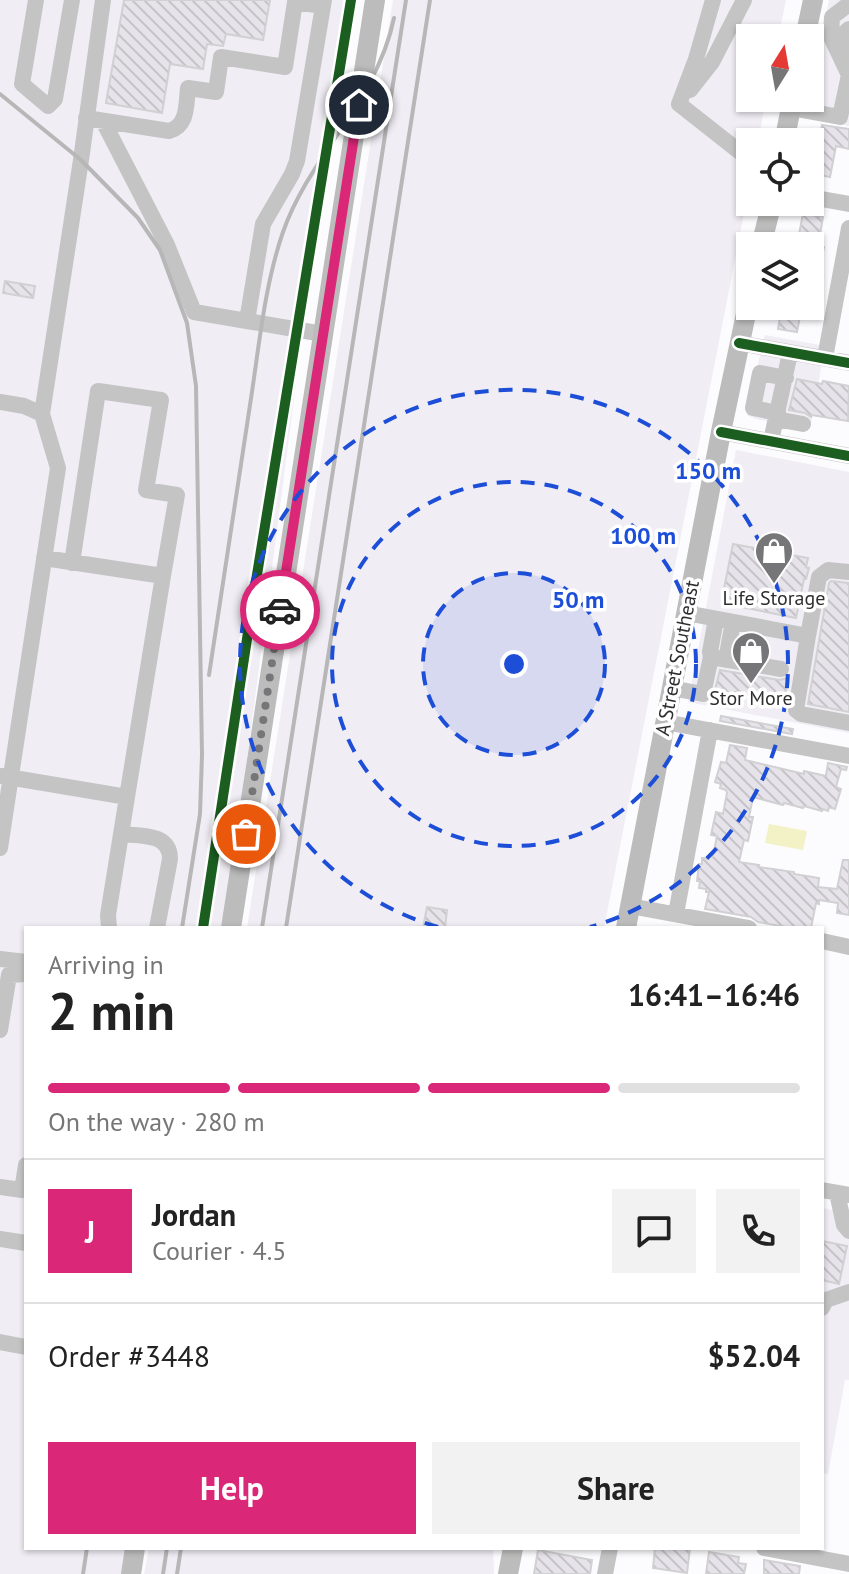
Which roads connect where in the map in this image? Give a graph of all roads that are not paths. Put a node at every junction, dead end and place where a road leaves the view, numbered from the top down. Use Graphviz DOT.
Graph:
graph roads {
  1 [pos="36,0"];
  2 [pos="72,0"];
  3 [pos="103,0"];
  4 [pos="375,0"];
  5 [pos="713,0"];
  6 [pos="744,0"];
  7 [pos="813,0"];
  8 [pos="323,3"];
  9 [pos="849,4"];
  10 [pos="808,24"];
  11 [pos="849,29"];
  12 [pos="849,75"];
  13 [pos="679,104"];
  14 [pos="823,112"];
  15 [pos="844,118"];
  16 [pos="95,120"];
  17 [pos="736,149"];
  18 [pos="824,200"];
  19 [pos="849,204"];
  20 [pos="849,228"];
  21 [pos="844,280"];
  22 [pos="744,320"];
  23 [pos="247,321"];
  24 [pos="323,334"];
  25 [pos="739,343"];
  26 [pos="790,353"];
  27 [pos="825,358"];
  28 [pos="849,363"];
  29 [pos="786,378"];
  30 [pos="730,384"];
  31 [pos="770,392"];
  32 [pos="0,402"];
  33 [pos="42,414"];
  34 [pos="777,416"];
  35 [pos="803,424"];
  36 [pos="721,432"];
  37 [pos="771,441"];
  38 [pos="849,456"];
  39 [pos="44,558"];
  40 [pos="72,563"];
  41 [pos="849,572"];
  42 [pos="163,576"];
  43 [pos="686,613"];
  44 [pos="725,621"];
  45 [pos="808,636"];
  46 [pos="718,658"];
  47 [pos="781,669"];
  48 [pos="671,688"];
  49 [pos="665,722"];
  50 [pos="849,723"];
  51 [pos="710,730"];
  52 [pos="849,756"];
  53 [pos="5,777"];
  54 [pos="127,797"];
  55 [pos="121,834"];
  56 [pos="0,848"];
  57 [pos="630,906"];
  58 [pos="676,914"];
  59 [pos="109,926"];
  60 [pos="157,926"];
  61 [pos="231,926"];
  62 [pos="626,926"];
  63 [pos="739,926"];
  64 [pos="824,941"];
  65 [pos="849,947"];
  66 [pos="0,959"];
  67 [pos="24,962"];
  68 [pos="24,974"];
  69 [pos="0,1030"];
  70 [pos="24,1178"];
  71 [pos="0,1187"];
  72 [pos="836,1193"];
  73 [pos="849,1231"];
  74 [pos="0,1239"];
  75 [pos="24,1243"];
  76 [pos="849,1292"];
  77 [pos="824,1304"];
  78 [pos="0,1342"];
  79 [pos="24,1347"];
  80 [pos="135,1550"];
  81 [pos="513,1550"];
  82 [pos="610,1550"];
  83 [pos="775,1550"];
  84 [pos="849,1564"];
  85 [pos="131,1574"];
  86 [pos="508,1574"];
  87 [pos="605,1574"];
  1 -- 2 [label="street"];
  3 -- 16 [label="street"];
  4 -- 24 [label="main road"];
  5 -- 13 [label="street"];
  6 -- 13 [label="street"];
  7 -- 10 [label="main road"];
  8 -- 16 [label="street"];
  8 -- 23 [label="street"];
  9 -- 11 [label="street"];
  12 -- 15 [label="street"];
  13 -- 17 [label="street"];
  14 -- 15 [label="street"];
  16 -- 23 [label="street"];
  16 -- 33 [label="street"];
  18 -- 19 [label="street"];
  20 -- 21 [label="street"];
  21 -- 27 [label="street"];
  22 -- 25 [label="main road, A Street Southeast"];
  23 -- 24 [label="street"];
  24 -- 61 [label="main road"];
  25 -- 26 [label="street"];
  25 -- 30 [label="main road, A Street Southeast"];
  26 -- 27 [label="street"];
  26 -- 29 [label="street"];
  27 -- 28 [label="street"];
  29 -- 31 [label="street"];
  29 -- 31 [label="street"];
  30 -- 31 [label="street"];
  30 -- 36 [label="main road, A Street Southeast"];
  31 -- 34 [label="street"];
  31 -- 34 [label="street"];
  32 -- 33 [label="street"];
  33 -- 39 [label="street"];
  34 -- 35 [label="street"];
  34 -- 37 [label="street"];
  36 -- 37 [label="street"];
  36 -- 43 [label="main road, A Street Southeast"];
  37 -- 38 [label="street"];
  39 -- 40 [label="street"];
  39 -- 53 [label="street"];
  40 -- 42 [label="street"];
  40 -- 42 [label="street"];
  41 -- 45 [label="street"];
  42 -- 54 [label="street"];
  43 -- 44 [label="street"];
  43 -- 48 [label="main road, A Street Southeast"];
  44 -- 45 [label="street"];
  44 -- 46 [label="street"];
  45 -- 50 [label="street"];
  46 -- 47 [label="street"];
  46 -- 48 [label="street"];
  48 -- 49 [label="main road, A Street Southeast"];
  49 -- 51 [label="street"];
  49 -- 57 [label="main road, A Street Southeast"];
  51 -- 52 [label="street"];
  51 -- 58 [label="street"];
  53 -- 54 [label="street"];
  53 -- 56 [label="street"];
  54 -- 55 [label="street"];
  55 -- 59 [label="street"];
  55 -- 60 [label="street"];
  57 -- 58 [label="street"];
  57 -- 62 [label="main road, A Street Southeast"];
  58 -- 63 [label="street"];
  64 -- 65 [label="street"];
  66 -- 67 [label="street"];
  68 -- 69 [label="street"];
  70 -- 71 [label="street"];
  72 -- 73 [label="street"];
  74 -- 75 [label="street"];
  76 -- 77 [label="street"];
  78 -- 79 [label="street"];
  80 -- 85 [label="main road"];
  81 -- 86 [label="main road"];
  82 -- 87 [label="street"];
  83 -- 84 [label="street"];
}
